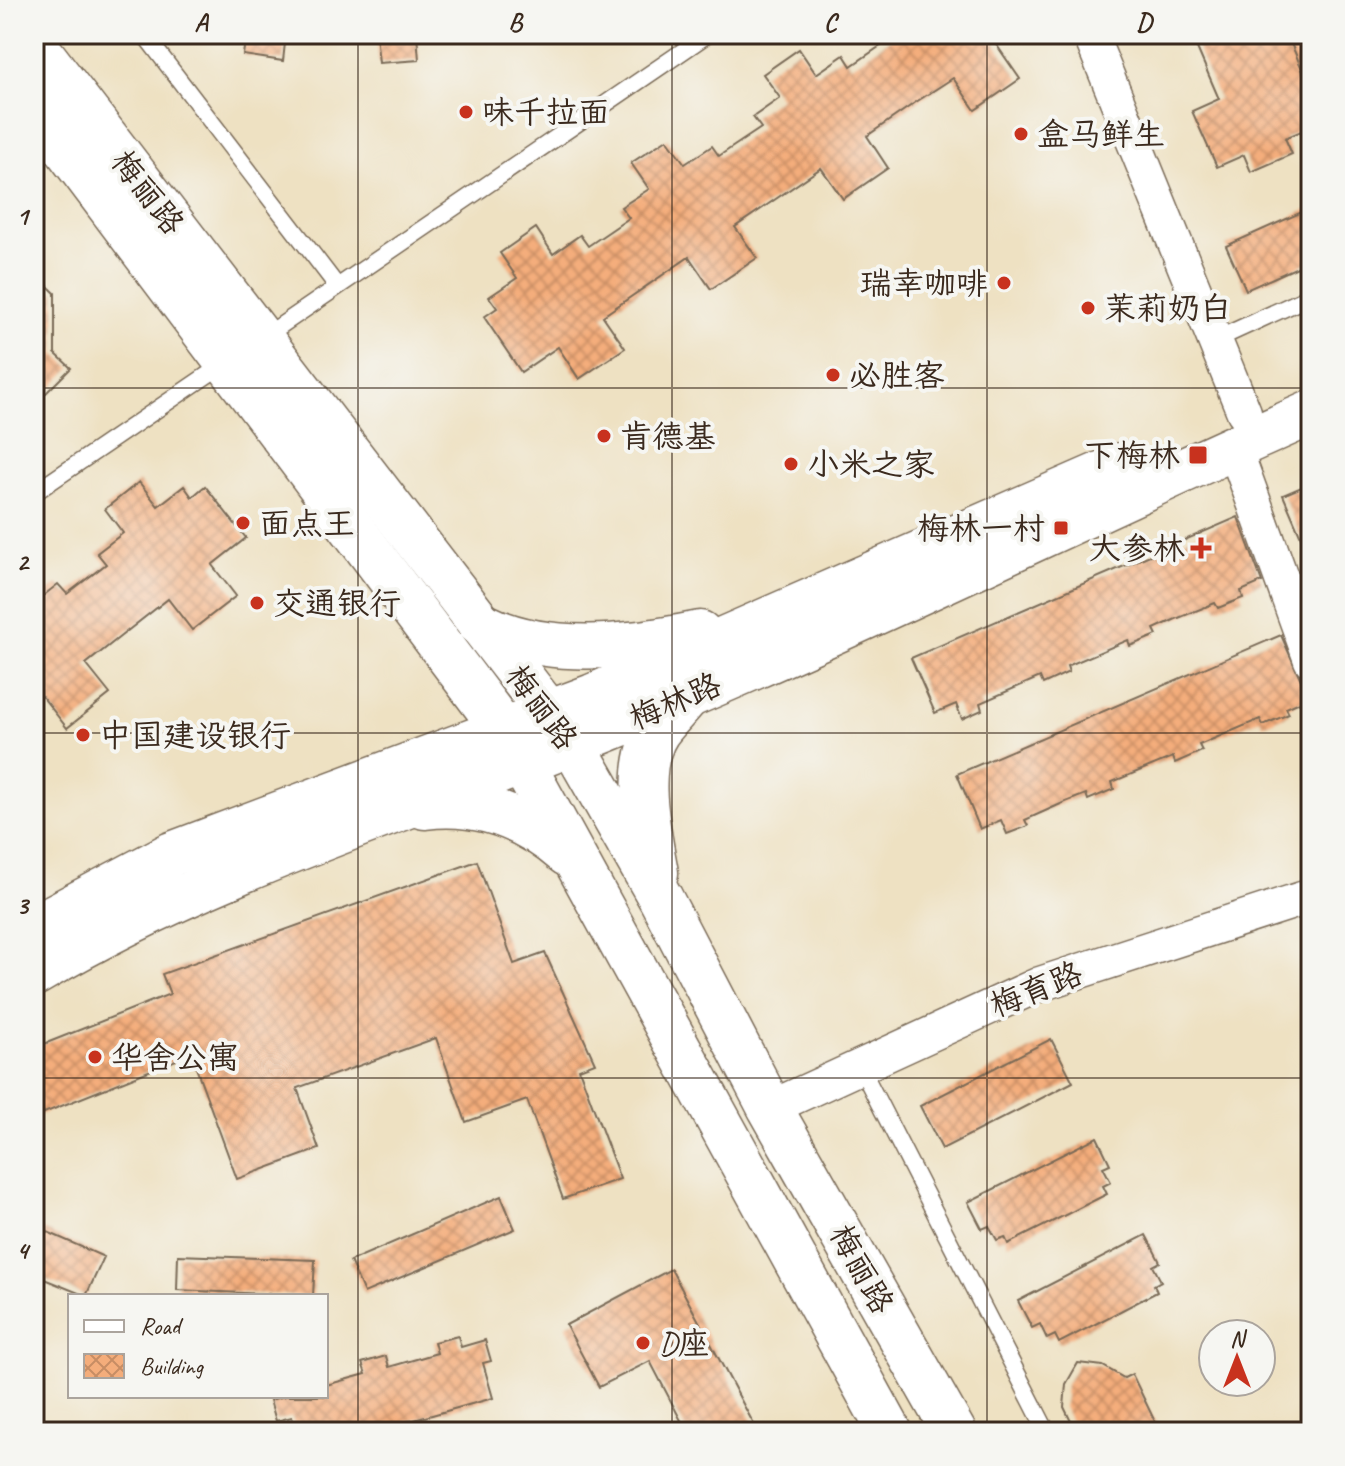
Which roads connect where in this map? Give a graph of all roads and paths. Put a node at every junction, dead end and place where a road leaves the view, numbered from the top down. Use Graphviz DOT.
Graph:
graph roads {
  1 [pos="144,34"];
  2 [pos="708,34"];
  3 [pos="1090,34"];
  4 [pos="34,44"];
  5 [pos="34,106"];
  6 [pos="337,286"];
  7 [pos="1311,296"];
  8 [pos="1215,340"];
  9 [pos="244,350"];
  10 [pos="1311,383"];
  11 [pos="1311,413"];
  12 [pos="1239,430"];
  13 [pos="34,493"];
  14 [pos="776,618"];
  15 [pos="480,624"];
  16 [pos="427,625"];
  17 [pos="1311,660"];
  18 [pos="687,697"];
  19 [pos="561,728"];
  20 [pos="513,746"];
  21 [pos="407,764"];
  22 [pos="376,818"];
  23 [pos="576,862"];
  24 [pos="1311,896"];
  25 [pos="661,899"];
  26 [pos="34,927"];
  27 [pos="34,974"];
  28 [pos="860,1066"];
  29 [pos="770,1108"];
  30 [pos="890,1432"];
  31 [pos="954,1432"];
  32 [pos="1047,1432"];
  1 -- 6 [label="lane"];
  2 -- 6 [label="lane"];
  3 -- 8 [label="street"];
  4 -- 9 [label="main road, 梅丽路"];
  5 -- 9 [label="main road, 梅丽路"];
  6 -- 9 [label="lane"];
  7 -- 8 [label="lane"];
  8 -- 12 [label="street"];
  9 -- 13 [label="lane"];
  9 -- 15 [label="main road, 梅丽路"];
  9 -- 16 [label="main road, 梅丽路"];
  10 -- 12 [label="main road, 梅林路"];
  11 -- 12 [label="main road, 梅林路"];
  12 -- 14 [label="main road, 梅林路"];
  12 -- 17 [label="street"];
  12 -- 18 [label="main road, 梅林路"];
  14 -- 15 [label="main road"];
  14 -- 19 [label="main road, 梅林路"];
  15 -- 19 [label="main road, 梅丽路"];
  16 -- 20 [label="main road, 梅丽路"];
  16 -- 21 [label="main road"];
  18 -- 19 [label="main road, 梅林路"];
  18 -- 25 [label="main road"];
  19 -- 20 [label="main road, 梅林路"];
  19 -- 25 [label="main road, 梅丽路"];
  20 -- 21 [label="main road, 梅林路"];
  20 -- 22 [label="main road, 梅林路"];
  20 -- 23 [label="main road, 梅丽路"];
  21 -- 26 [label="main road, 梅林路"];
  22 -- 23 [label="main road"];
  22 -- 27 [label="main road, 梅林路"];
  23 -- 30 [label="main road, 梅丽路"];
  24 -- 28 [label="street, 梅育路"];
  25 -- 29 [label="main road, 梅丽路"];
  28 -- 29 [label="street, 梅育路"];
  28 -- 32 [label="lane"];
  29 -- 31 [label="main road, 梅丽路"];
}
